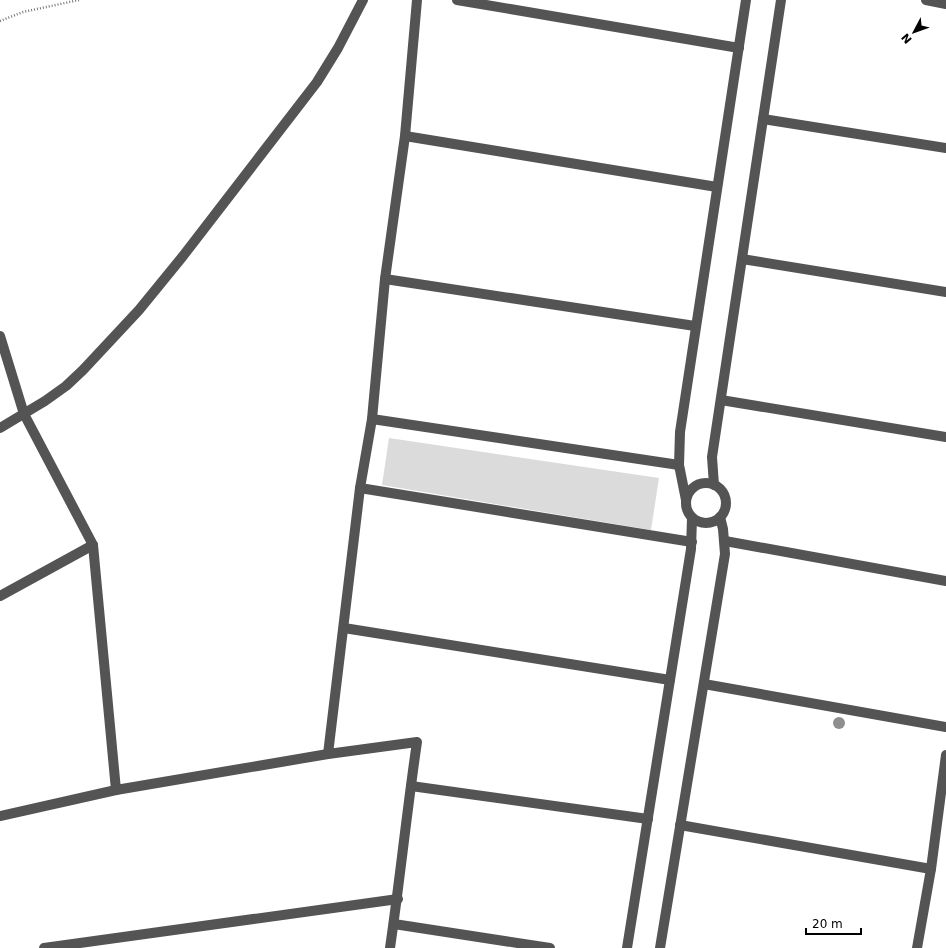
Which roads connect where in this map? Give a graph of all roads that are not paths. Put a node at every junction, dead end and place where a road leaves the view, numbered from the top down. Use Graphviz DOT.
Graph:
graph roads {
  1 [pos="363,0"];
  2 [pos="417,0"];
  3 [pos="457,0"];
  4 [pos="746,0"];
  5 [pos="781,0"];
  6 [pos="926,0"];
  7 [pos="946,4"];
  8 [pos="739,48"];
  9 [pos="763,119"];
  10 [pos="404,136"];
  11 [pos="946,148"];
  12 [pos="717,186"];
  13 [pos="742,258"];
  14 [pos="385,278"];
  15 [pos="946,292"];
  16 [pos="696,326"];
  17 [pos="0,336"];
  18 [pos="721,400"];
  19 [pos="24,414"];
  20 [pos="372,419"];
  21 [pos="0,428"];
  22 [pos="946,437"];
  23 [pos="679,465"];
  24 [pos="714,485"];
  25 [pos="360,488"];
  26 [pos="686,500"];
  27 [pos="720,517"];
  28 [pos="692,518"];
  29 [pos="725,541"];
  30 [pos="692,542"];
  31 [pos="93,545"];
  32 [pos="946,581"];
  33 [pos="0,596"];
  34 [pos="344,628"];
  35 [pos="670,680"];
  36 [pos="704,684"];
  37 [pos="946,727"];
  38 [pos="328,754"];
  39 [pos="946,755"];
  40 [pos="411,786"];
  41 [pos="116,790"];
  42 [pos="0,816"];
  43 [pos="648,819"];
  44 [pos="680,825"];
  45 [pos="931,869"];
  46 [pos="398,899"];
  47 [pos="394,924"];
  48 [pos="44,948"];
  49 [pos="390,948"];
  50 [pos="550,948"];
  51 [pos="627,948"];
  52 [pos="660,948"];
  53 [pos="917,948"];
  1 -- 19 [label="street"];
  2 -- 10 [label="street"];
  3 -- 8 [label="street"];
  4 -- 8 [label="street"];
  5 -- 9 [label="street"];
  6 -- 7 [label="street"];
  8 -- 12 [label="street"];
  9 -- 11 [label="street"];
  9 -- 13 [label="street"];
  10 -- 12 [label="street"];
  10 -- 14 [label="street"];
  12 -- 16 [label="street"];
  13 -- 15 [label="street"];
  13 -- 18 [label="street"];
  14 -- 16 [label="street"];
  14 -- 20 [label="street"];
  16 -- 23 [label="street"];
  17 -- 19 [label="street"];
  18 -- 22 [label="street"];
  18 -- 24 [label="street"];
  19 -- 21 [label="street"];
  19 -- 31 [label="street"];
  20 -- 23 [label="street"];
  20 -- 25 [label="street"];
  23 -- 26 [label="street"];
  24 -- 26 [label="street"];
  24 -- 27 [label="street"];
  25 -- 30 [label="street"];
  25 -- 34 [label="street"];
  26 -- 28 [label="street"];
  27 -- 28 [label="street"];
  27 -- 29 [label="street"];
  28 -- 30 [label="street"];
  29 -- 32 [label="street"];
  29 -- 36 [label="street"];
  30 -- 35 [label="street"];
  31 -- 33 [label="street"];
  31 -- 41 [label="street"];
  34 -- 35 [label="street"];
  34 -- 38 [label="street"];
  35 -- 43 [label="street"];
  36 -- 37 [label="street"];
  36 -- 44 [label="street"];
  38 -- 40 [label="street"];
  38 -- 41 [label="street"];
  39 -- 45 [label="street"];
  40 -- 43 [label="street"];
  40 -- 46 [label="street"];
  41 -- 42 [label="street"];
  43 -- 51 [label="street"];
  44 -- 45 [label="street"];
  44 -- 52 [label="street"];
  45 -- 53 [label="street"];
  46 -- 47 [label="street"];
  46 -- 48 [label="street"];
  47 -- 49 [label="street"];
  47 -- 50 [label="street"];
}
